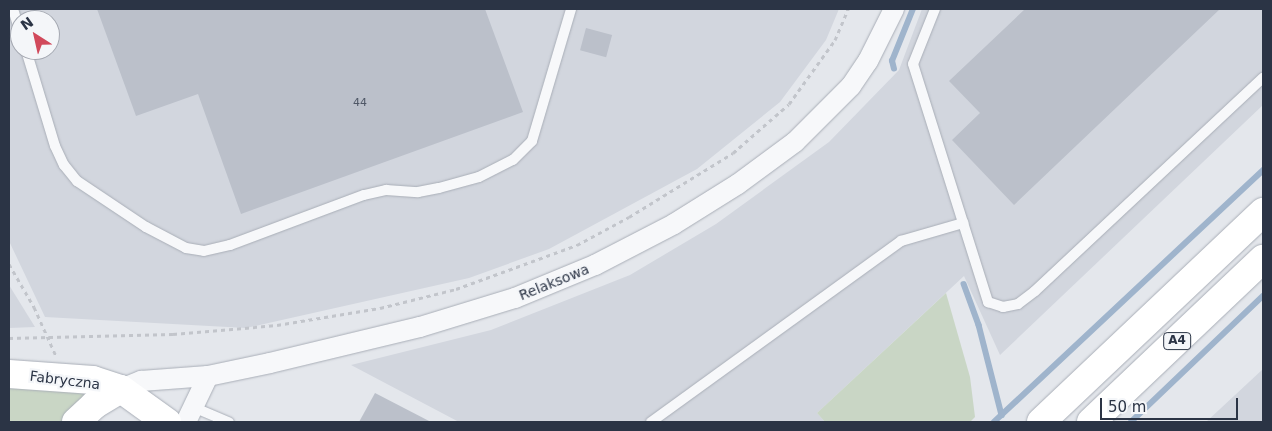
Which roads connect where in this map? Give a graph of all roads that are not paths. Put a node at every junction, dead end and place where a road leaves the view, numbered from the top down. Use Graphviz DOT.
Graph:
graph roads {
  1 [pos="571,9"];
  2 [pos="894,9"];
  3 [pos="935,9"];
  4 [pos="29,60"];
  5 [pos="1263,78"];
  6 [pos="1263,212"];
  7 [pos="962,223"];
  8 [pos="1263,259"];
  9 [pos="9,374"];
  10 [pos="208,376"];
  11 [pos="121,389"];
  12 [pos="189,415"];
  13 [pos="76,422"];
  14 [pos="167,422"];
  15 [pos="229,422"];
  16 [pos="651,422"];
  17 [pos="1041,422"];
  18 [pos="1091,422"];
  1 -- 4 [label="lane"];
  2 -- 10 [label="street, Relaksowa"];
  3 -- 7 [label="lane"];
  5 -- 7 [label="lane"];
  6 -- 17 [label="main road, A4"];
  7 -- 16 [label="lane"];
  8 -- 18 [label="main road, A4"];
  9 -- 11 [label="main road, Fabryczna"];
  10 -- 11 [label="street, Relaksowa"];
  10 -- 12 [label="street"];
  11 -- 13 [label="main road"];
  11 -- 14 [label="main road, Fabryczna"];
  12 -- 15 [label="lane"];
}
